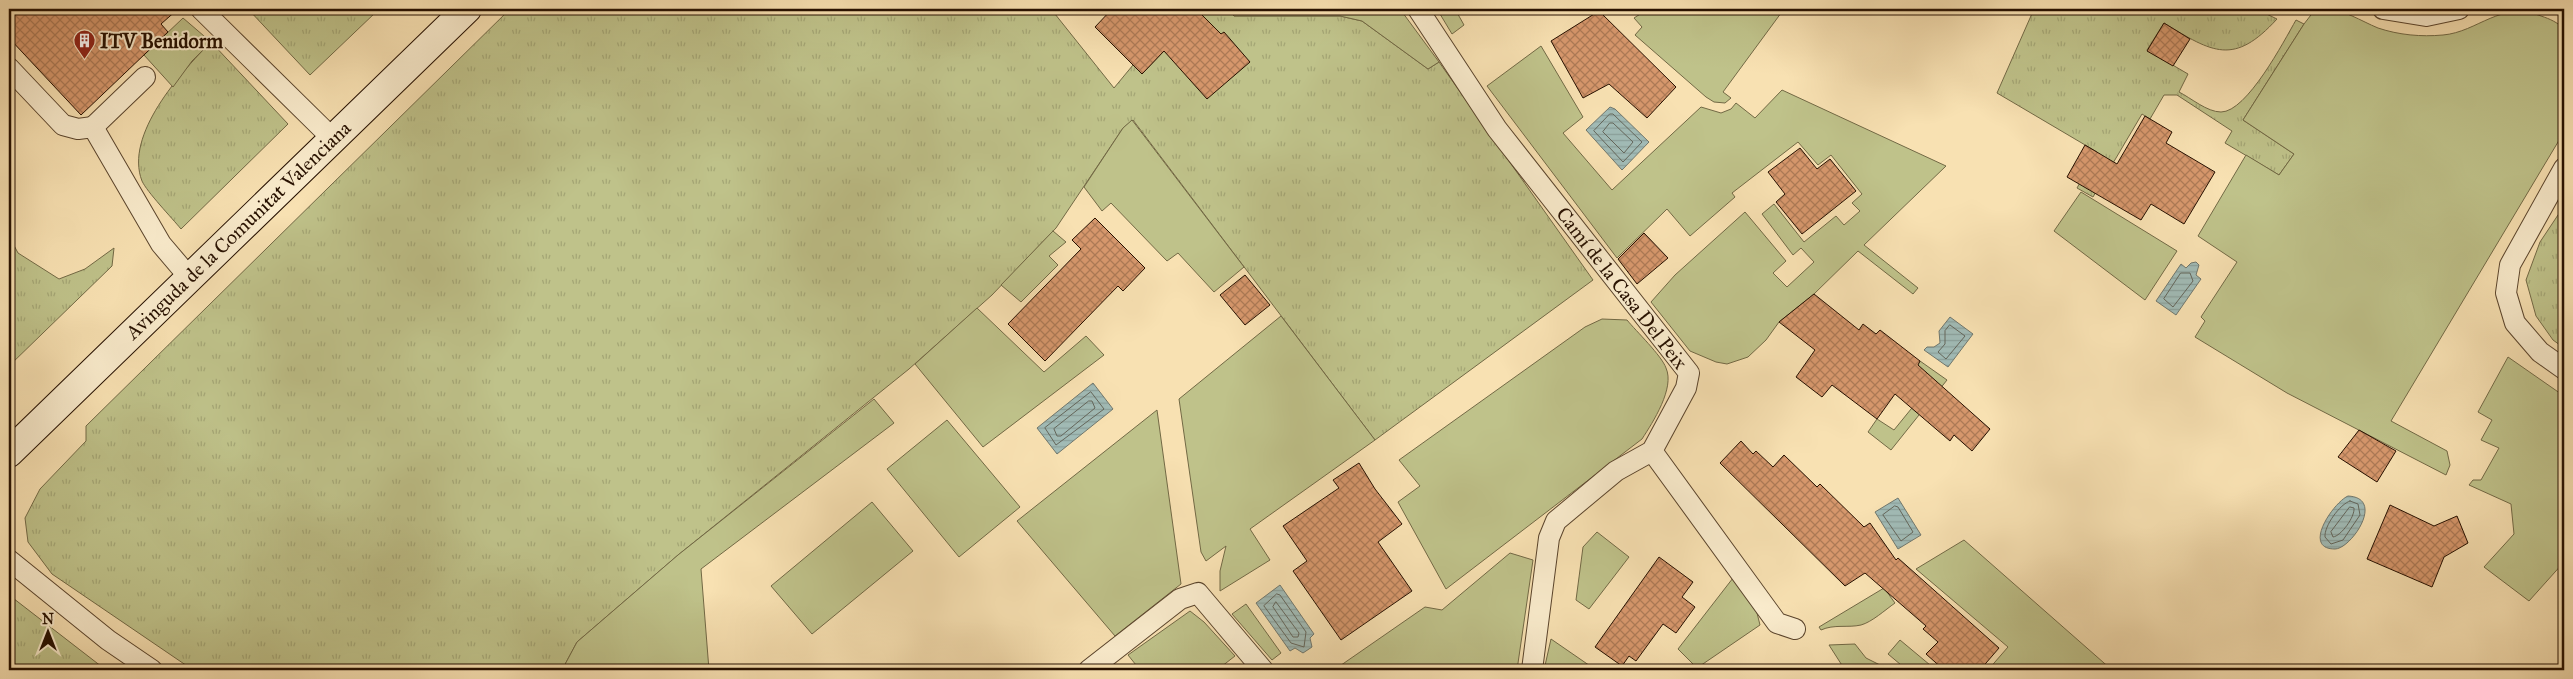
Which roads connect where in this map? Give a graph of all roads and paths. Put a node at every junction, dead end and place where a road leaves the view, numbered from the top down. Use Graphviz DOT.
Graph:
graph roads {
  1 [pos="201,9"];
  2 [pos="467,9"];
  3 [pos="1418,9"];
  4 [pos="2383,9"];
  5 [pos="2460,9"];
  6 [pos="9,68"];
  7 [pos="145,78"];
  8 [pos="93,127"];
  9 [pos="332,138"];
  10 [pos="2564,168"];
  11 [pos="189,276"];
  12 [pos="2564,369"];
  13 [pos="1652,451"];
  14 [pos="9,453"];
  15 [pos="9,560"];
  16 [pos="1795,630"];
  17 [pos="152,670"];
  18 [pos="1089,670"];
  19 [pos="1263,670"];
  20 [pos="1532,670"];
  1 -- 9 [label="lane"];
  2 -- 9 [label="main road, Avinguda de la Comunitat Valenciana"];
  3 -- 13 [label="lane, Camí de la Casa Del Peix"];
  4 -- 5 [label="lane"];
  6 -- 8 [label="lane"];
  7 -- 8 [label="lane"];
  8 -- 11 [label="lane"];
  9 -- 11 [label="main road, Avinguda de la Comunitat Valenciana"];
  10 -- 12 [label="lane"];
  11 -- 14 [label="main road, Avinguda de la Comunitat Valenciana"];
  13 -- 16 [label="lane"];
  13 -- 20 [label="lane"];
  15 -- 17 [label="lane"];
  18 -- 19 [label="lane"];
}
